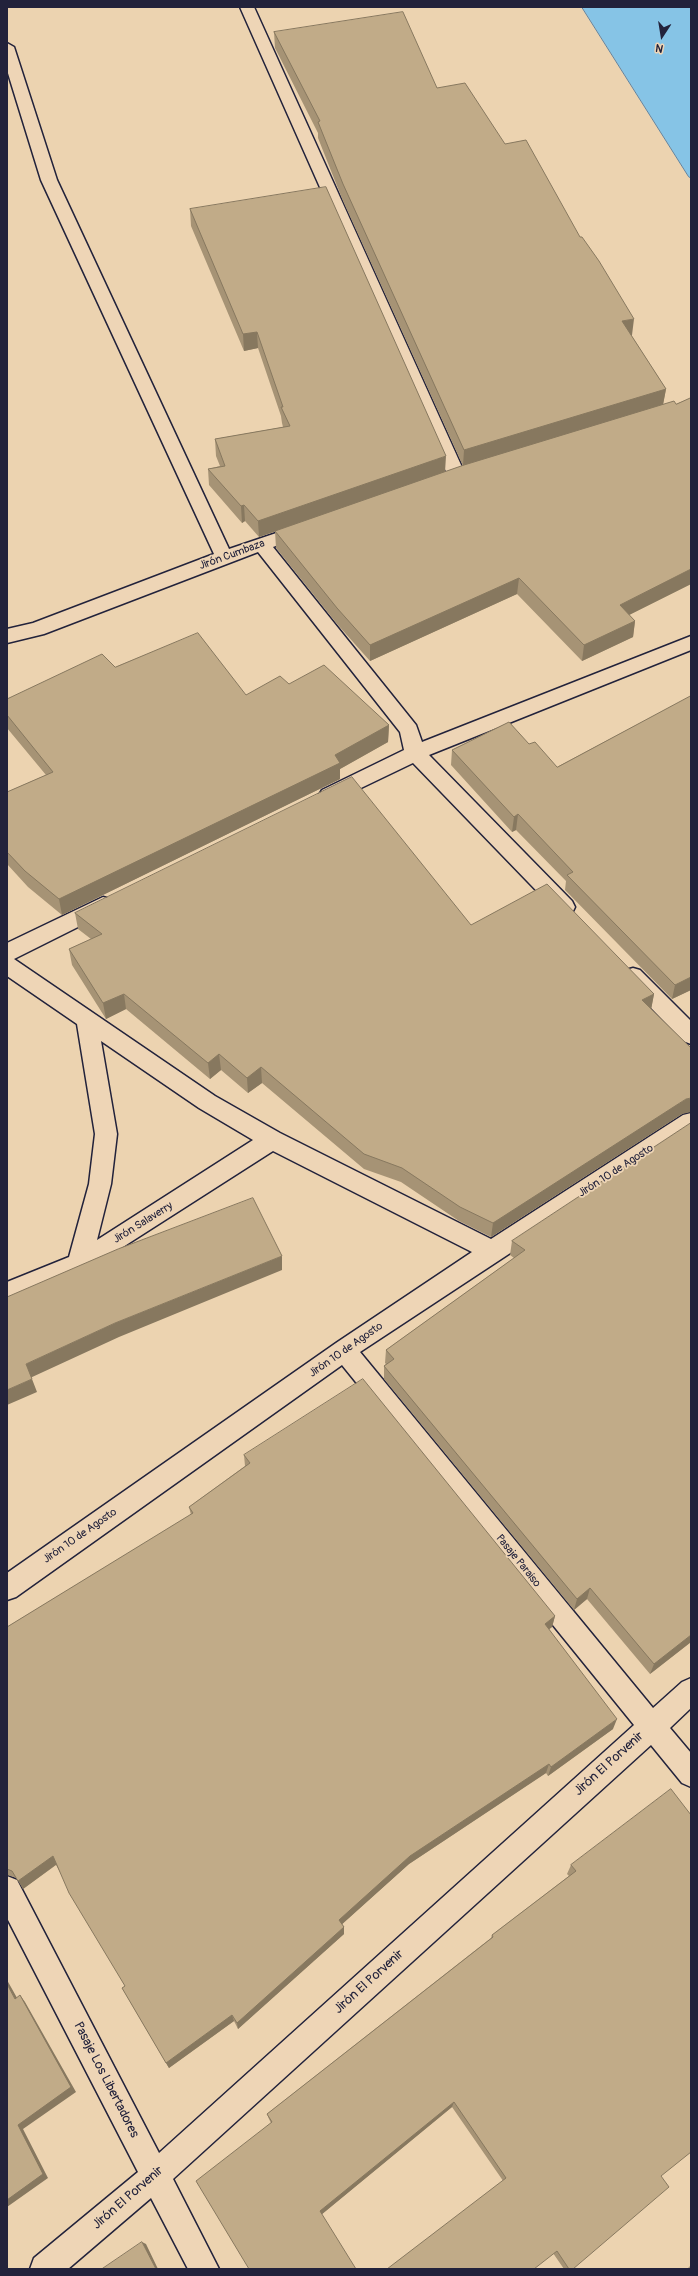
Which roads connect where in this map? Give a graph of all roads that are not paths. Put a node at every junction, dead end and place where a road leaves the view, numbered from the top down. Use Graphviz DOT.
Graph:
graph roads {
  1 [pos="247,7"];
  2 [pos="7,47"];
  3 [pos="457,476"];
  4 [pos="322,523"];
  5 [pos="261,544"];
  6 [pos="224,557"];
  7 [pos="7,636"];
  8 [pos="688,648"];
  9 [pos="415,753"];
  10 [pos="309,805"];
  11 [pos="119,897"];
  12 [pos="581,922"];
  13 [pos="7,953"];
  14 [pos="619,962"];
  15 [pos="7,965"];
  16 [pos="87,1020"];
  17 [pos="691,1035"];
  18 [pos="691,1122"];
  19 [pos="272,1140"];
  20 [pos="492,1251"];
  21 [pos="79,1263"];
  22 [pos="7,1293"];
  23 [pos="344,1350"];
  24 [pos="7,1588"];
  25 [pos="691,1691"];
  26 [pos="652,1725"];
  27 [pos="691,1774"];
  28 [pos="7,1890"];
  29 [pos="155,2176"];
  30 [pos="45,2269"];
  31 [pos="204,2269"];
  1 -- 3 [label="street"];
  2 -- 6 [label="street"];
  4 -- 5 [label="street, Jirón Cumbaza"];
  5 -- 6 [label="street, Jirón Cumbaza"];
  5 -- 9 [label="street"];
  6 -- 7 [label="street, Jirón Cumbaza"];
  8 -- 9 [label="street"];
  9 -- 10 [label="street"];
  9 -- 12 [label="street"];
  11 -- 13 [label="street"];
  14 -- 17 [label="street"];
  15 -- 16 [label="street"];
  16 -- 19 [label="street"];
  16 -- 21 [label="street"];
  18 -- 20 [label="street, Jirón 10 de Agosto"];
  19 -- 20 [label="street"];
  19 -- 21 [label="street, Jirón Salaverry"];
  20 -- 23 [label="street, Jirón 10 de Agosto"];
  21 -- 22 [label="street, Jirón Salaverry"];
  23 -- 24 [label="street, Jirón 10 de Agosto"];
  23 -- 26 [label="street, Pasaje Paraiso"];
  25 -- 26 [label="street, Jirón El Porvenir"];
  26 -- 27 [label="street, Pasaje Paraiso"];
  26 -- 29 [label="street, Jirón El Porvenir"];
  28 -- 29 [label="street, Pasaje Los Libertadores"];
  29 -- 30 [label="street, Jirón El Porvenir"];
  29 -- 31 [label="street, Pasaje Los Libertadores"];
}
